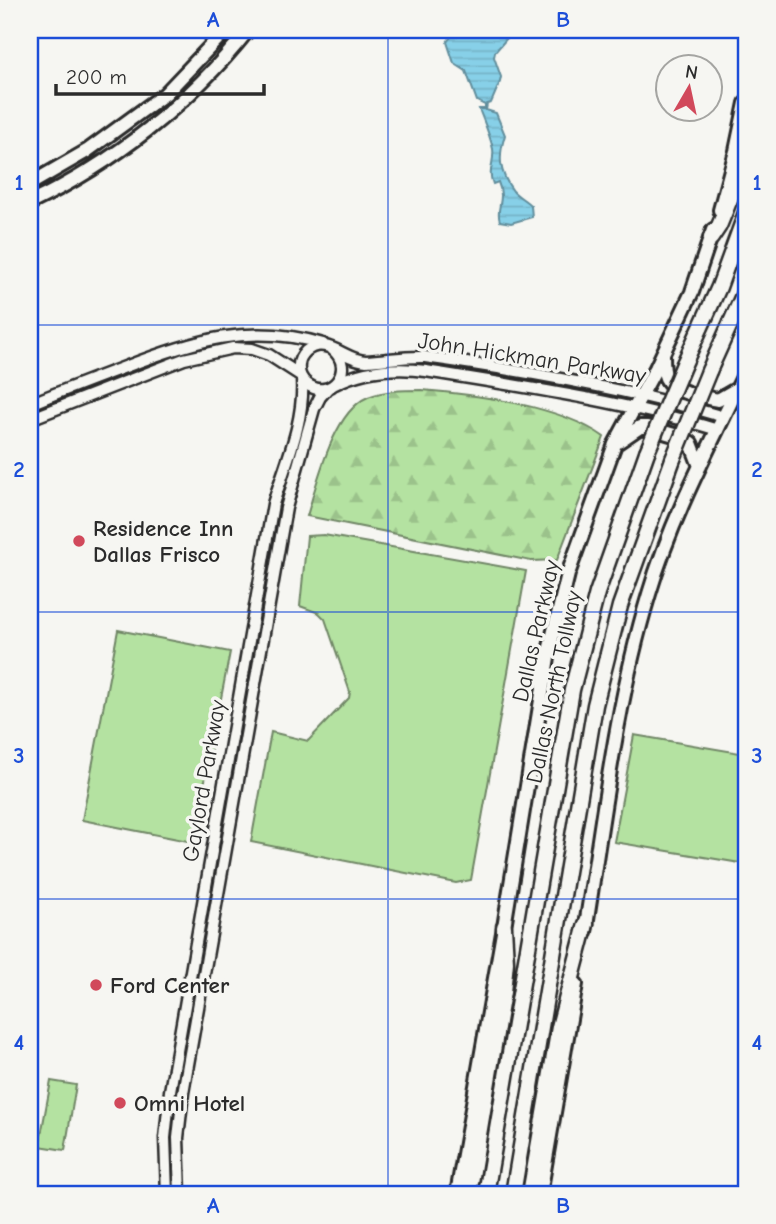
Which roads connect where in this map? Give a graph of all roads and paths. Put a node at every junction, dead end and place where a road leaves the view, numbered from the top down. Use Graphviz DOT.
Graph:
graph roads {
  1 [pos="226,30"];
  2 [pos="248,30"];
  3 [pos="746,103"];
  4 [pos="128,122"];
  5 [pos="138,136"];
  6 [pos="746,160"];
  7 [pos="30,184"];
  8 [pos="30,203"];
  9 [pos="746,212"];
  10 [pos="711,238"];
  11 [pos="746,289"];
  12 [pos="331,348"];
  13 [pos="663,354"];
  14 [pos="490,368"];
  15 [pos="746,371"];
  16 [pos="301,377"];
  17 [pos="488,381"];
  18 [pos="331,386"];
  19 [pos="737,389"];
  20 [pos="642,394"];
  21 [pos="30,404"];
  22 [pos="634,407"];
  23 [pos="724,417"];
  24 [pos="30,419"];
  25 [pos="718,430"];
  26 [pos="615,444"];
  27 [pos="700,466"];
  28 [pos="279,485"];
  29 [pos="291,489"];
  30 [pos="251,623"];
  31 [pos="265,625"];
  32 [pos="586,924"];
  33 [pos="504,926"];
  34 [pos="181,1027"];
  35 [pos="194,1030"];
  36 [pos="170,1089"];
  37 [pos="179,1125"];
  38 [pos="167,1194"];
  39 [pos="180,1194"];
  40 [pos="457,1194"];
  41 [pos="469,1194"];
  42 [pos="486,1194"];
  43 [pos="513,1194"];
  44 [pos="530,1194"];
  45 [pos="540,1194"];
  1 -- 4 [label="main road"];
  2 -- 5 [label="main road"];
  3 -- 10 [label="main road, Dallas Parkway"];
  4 -- 5 [label="main road"];
  4 -- 7 [label="main road"];
  5 -- 8 [label="main road"];
  6 -- 10 [label="highway"];
  9 -- 42 [label="highway, Dallas North Tollway, bridge"];
  10 -- 13 [label="main road, Dallas Parkway"];
  11 -- 43 [label="highway, Dallas North Tollway, bridge"];
  12 -- 14 [label="street, John Hickman Parkway"];
  12 -- 16 [label="street"];
  12 -- 18 [label="street"];
  12 -- 21 [label="street, John Hickman Parkway"];
  13 -- 19 [label="main road"];
  13 -- 20 [label="main road, Dallas Parkway"];
  14 -- 17 [label="street"];
  14 -- 20 [label="street, John Hickman Parkway"];
  15 -- 19 [label="main road"];
  16 -- 18 [label="street"];
  16 -- 24 [label="street"];
  16 -- 28 [label="street, Gaylord Parkway"];
  17 -- 18 [label="street, John Hickman Parkway"];
  17 -- 22 [label="street, John Hickman Parkway"];
  18 -- 29 [label="street, Gaylord Parkway"];
  19 -- 23 [label="main road"];
  20 -- 22 [label="main road, Dallas Parkway"];
  20 -- 23 [label="street, John Hickman Parkway"];
  22 -- 25 [label="street, John Hickman Parkway"];
  22 -- 26 [label="main road, Dallas Parkway"];
  23 -- 25 [label="main road"];
  25 -- 27 [label="main road"];
  26 -- 27 [label="main road"];
  26 -- 33 [label="main road, Dallas Parkway"];
  27 -- 32 [label="main road"];
  28 -- 29 [label="street"];
  28 -- 30 [label="street, Gaylord Parkway"];
  29 -- 31 [label="street, Gaylord Parkway"];
  30 -- 31 [label="street"];
  30 -- 34 [label="street, Gaylord Parkway"];
  31 -- 35 [label="street, Gaylord Parkway"];
  32 -- 44 [label="highway"];
  32 -- 45 [label="main road"];
  33 -- 40 [label="main road, Dallas Parkway"];
  33 -- 41 [label="highway"];
  34 -- 35 [label="street"];
  34 -- 36 [label="street, Gaylord Parkway"];
  35 -- 37 [label="street, Gaylord Parkway"];
  36 -- 37 [label="street"];
  36 -- 38 [label="street, Gaylord Parkway"];
  37 -- 39 [label="street, Gaylord Parkway"];
}
